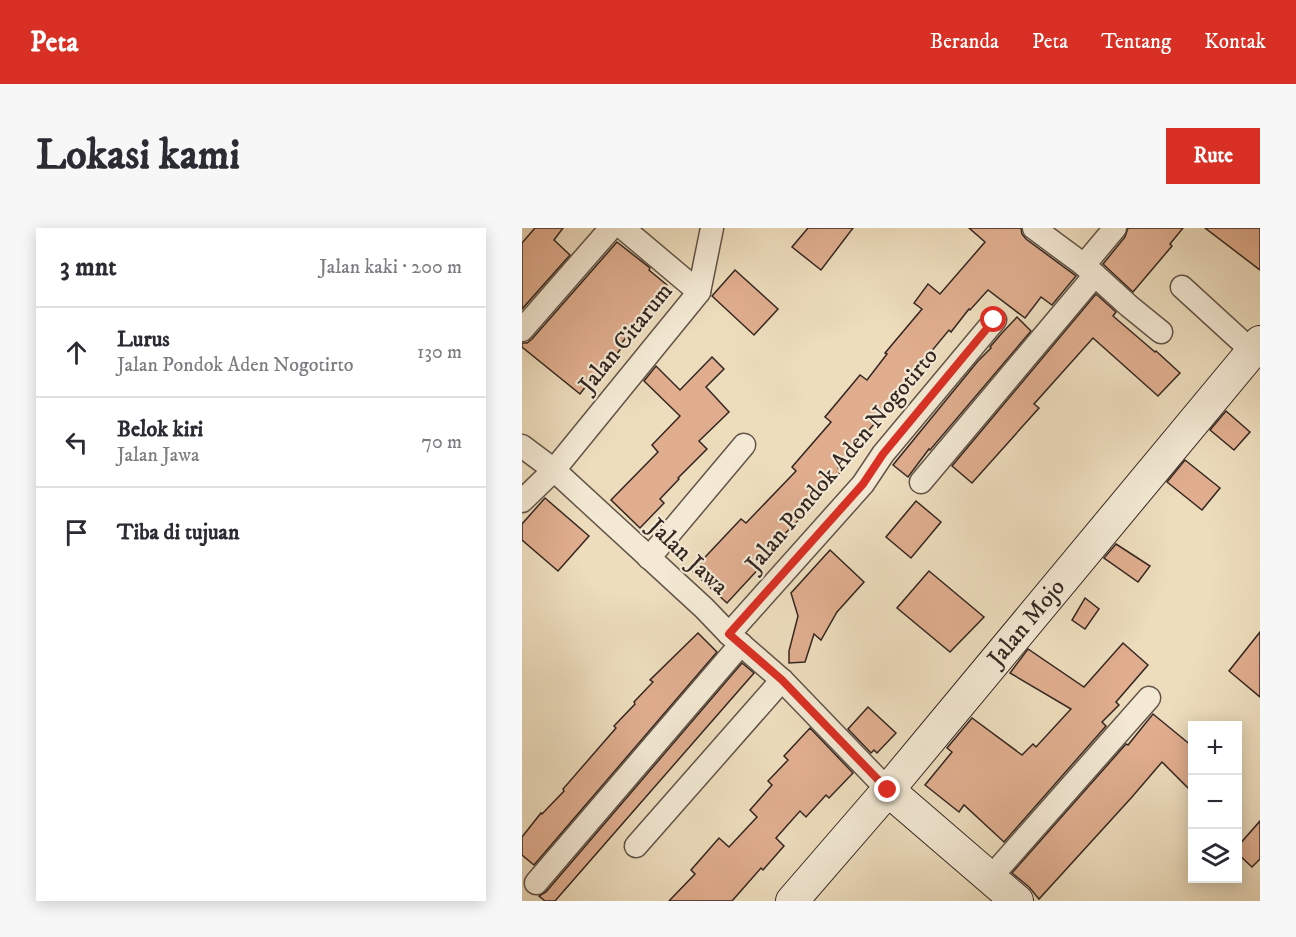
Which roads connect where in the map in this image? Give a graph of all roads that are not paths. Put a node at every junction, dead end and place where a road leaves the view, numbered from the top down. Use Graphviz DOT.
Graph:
graph roads {
  1 [pos="611,228"];
  2 [pos="623,228"];
  3 [pos="712,228"];
  4 [pos="1034,228"];
  5 [pos="1115,228"];
  6 [pos="1089,270"];
  7 [pos="1182,287"];
  8 [pos="699,292"];
  9 [pos="994,320"];
  10 [pos="522,330"];
  11 [pos="1161,332"];
  12 [pos="1256,347"];
  13 [pos="744,445"];
  14 [pos="522,446"];
  15 [pos="554,470"];
  16 [pos="921,482"];
  17 [pos="522,501"];
  18 [pos="649,558"];
  19 [pos="735,639"];
  20 [pos="782,680"];
  21 [pos="1149,698"];
  22 [pos="888,790"];
  23 [pos="636,846"];
  24 [pos="990,878"];
  25 [pos="536,883"];
  26 [pos="792,901"];
  27 [pos="1017,901"];
  1 -- 10 [label="street"];
  2 -- 8 [label="street"];
  3 -- 8 [label="street, Jalan Citarum"];
  4 -- 6 [label="street"];
  5 -- 6 [label="street"];
  6 -- 11 [label="street"];
  6 -- 16 [label="street"];
  7 -- 12 [label="street"];
  8 -- 15 [label="street, Jalan Citarum"];
  9 -- 19 [label="street, Jalan Pondok Aden Nogotirto"];
  12 -- 22 [label="street, Jalan Mojo"];
  13 -- 18 [label="street"];
  14 -- 15 [label="street, Jalan Jawa"];
  15 -- 17 [label="street, Jalan Citarum"];
  15 -- 18 [label="street, Jalan Jawa"];
  18 -- 19 [label="street, Jalan Jawa"];
  19 -- 20 [label="street, Jalan Jawa"];
  19 -- 25 [label="street, Jalan Pondok Aden Nogotirto"];
  20 -- 22 [label="street, Jalan Jawa"];
  20 -- 23 [label="street"];
  21 -- 24 [label="street"];
  22 -- 24 [label="street"];
  22 -- 26 [label="street, Jalan Mojo"];
  24 -- 27 [label="street"];
}
